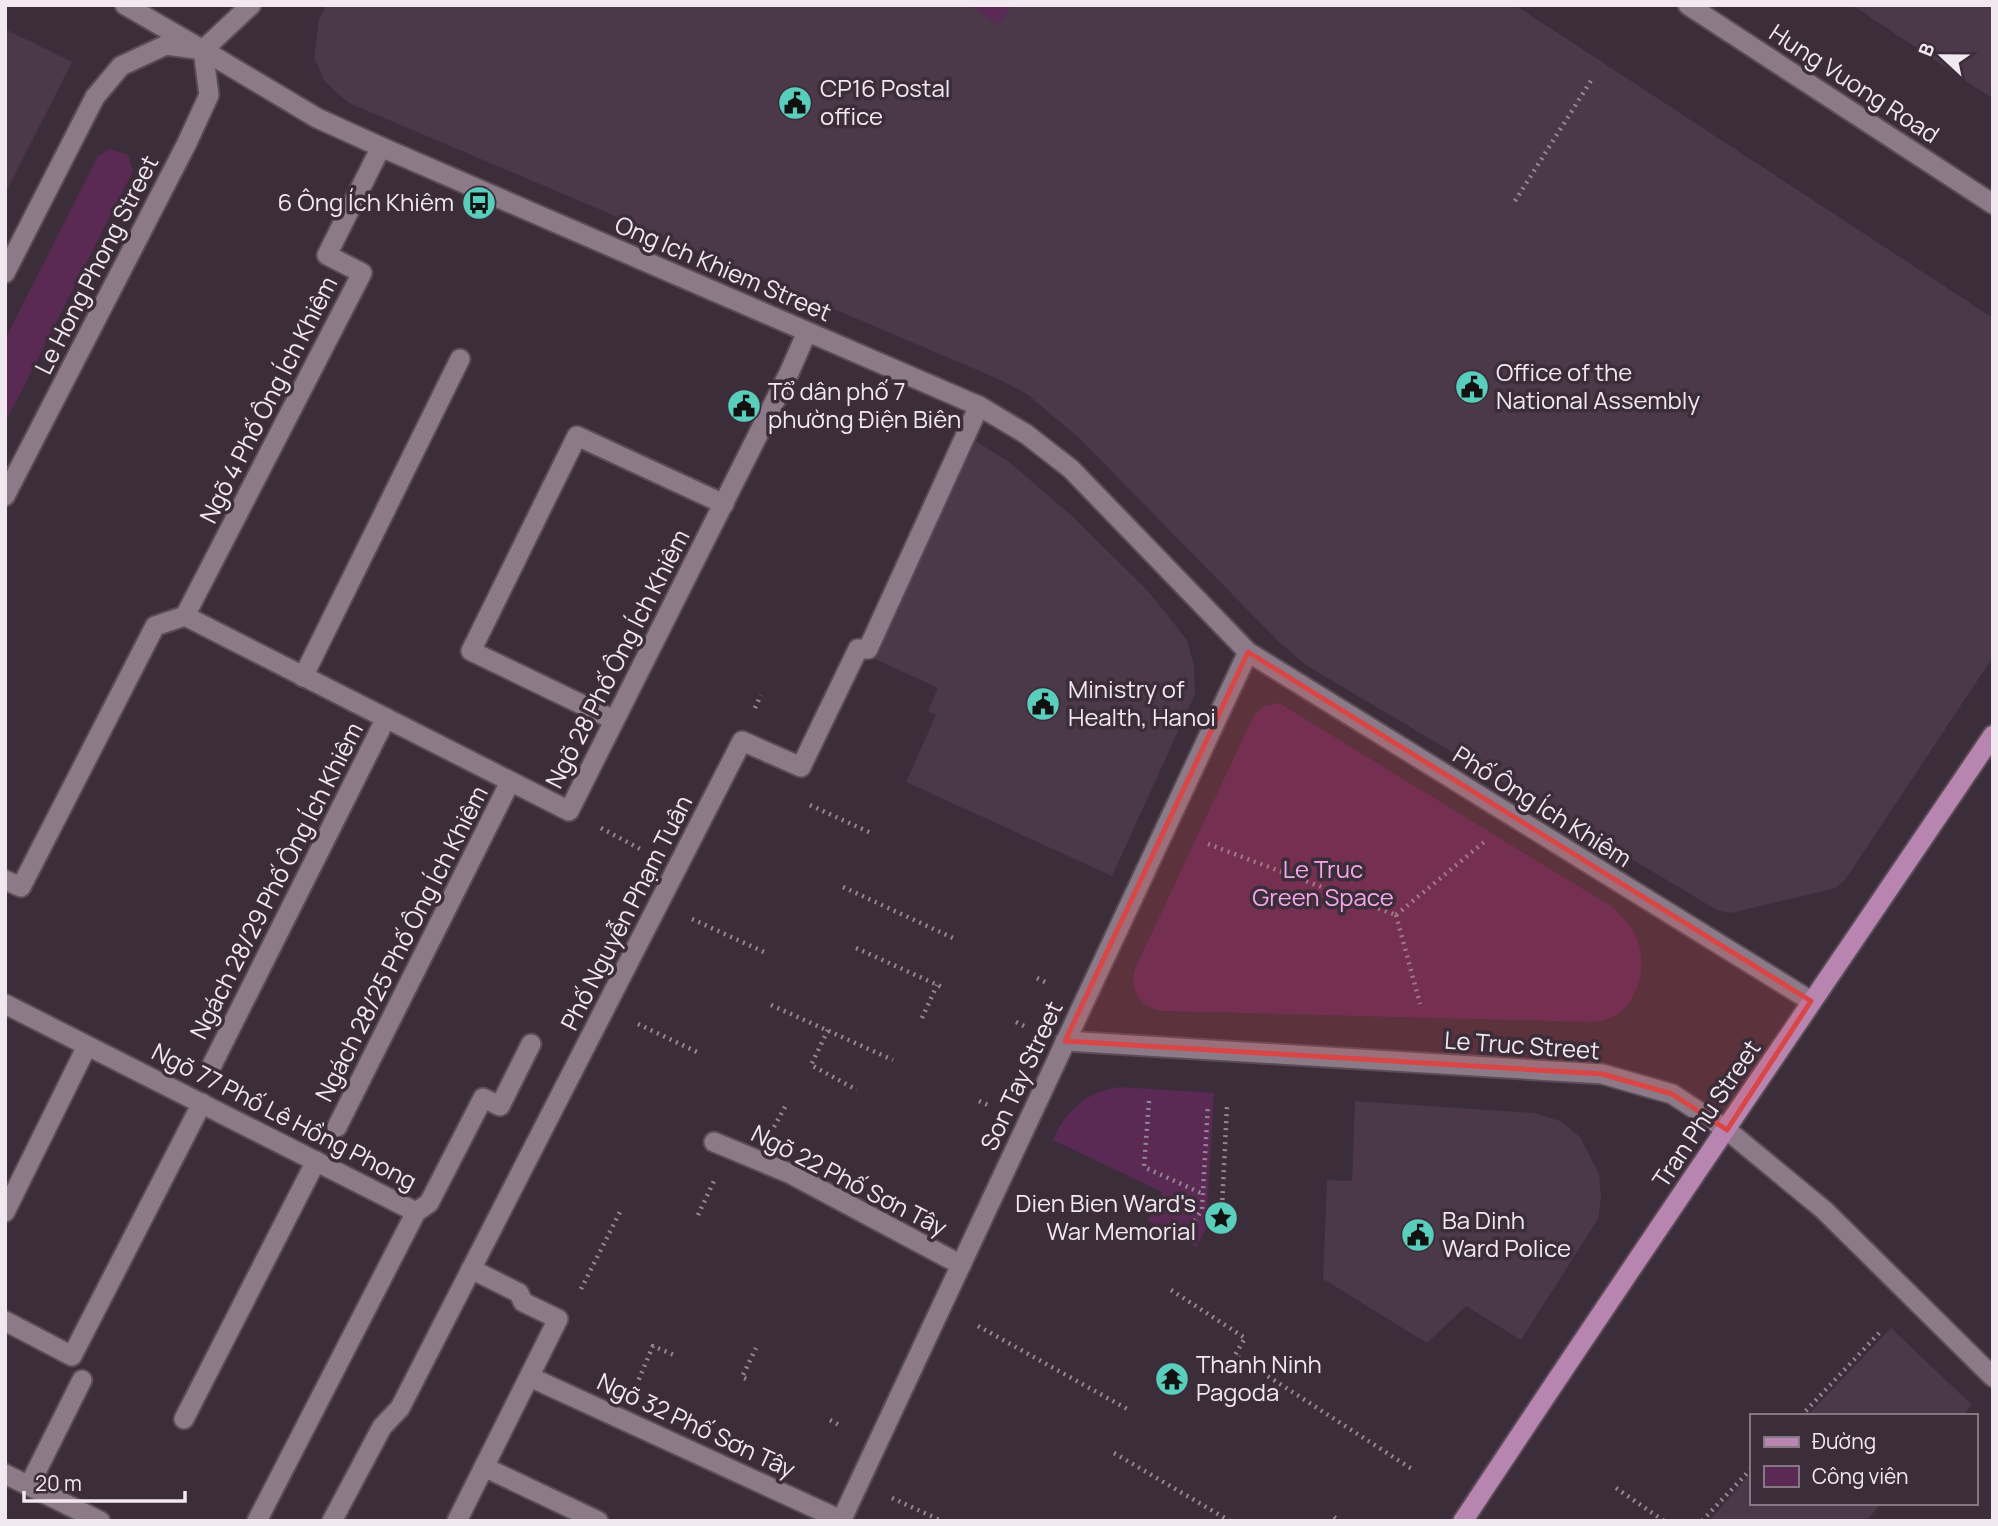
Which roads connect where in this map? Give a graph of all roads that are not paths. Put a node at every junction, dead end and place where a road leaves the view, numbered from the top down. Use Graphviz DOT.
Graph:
graph roads {
  1 [pos="125,5"];
  2 [pos="251,5"];
  3 [pos="1688,5"];
  4 [pos="203,50"];
  5 [pos="380,147"];
  6 [pos="1993,204"];
  7 [pos="5,273"];
  8 [pos="807,332"];
  9 [pos="460,359"];
  10 [pos="979,406"];
  11 [pos="5,496"];
  12 [pos="723,504"];
  13 [pos="185,617"];
  14 [pos="1248,652"];
  15 [pos="303,677"];
  16 [pos="386,718"];
  17 [pos="614,720"];
  18 [pos="1993,735"];
  19 [pos="510,782"];
  20 [pos="5,880"];
  21 [pos="1811,1001"];
  22 [pos="5,1004"];
  23 [pos="1065,1041"];
  24 [pos="531,1044"];
  25 [pos="87,1046"];
  26 [pos="212,1065"];
  27 [pos="202,1103"];
  28 [pos="337,1127"];
  29 [pos="1727,1130"];
  30 [pos="713,1142"];
  31 [pos="316,1161"];
  32 [pos="5,1212"];
  33 [pos="416,1212"];
  34 [pos="961,1265"];
  35 [pos="471,1269"];
  36 [pos="5,1321"];
  37 [pos="530,1377"];
  38 [pos="1993,1377"];
  39 [pos="82,1380"];
  40 [pos="184,1419"];
  41 [pos="484,1467"];
  42 [pos="5,1475"];
  43 [pos="29,1486"];
  44 [pos="841,1520"];
  45 [pos="100,1521"];
  46 [pos="257,1521"];
  47 [pos="332,1521"];
  48 [pos="457,1521"];
  49 [pos="598,1521"];
  50 [pos="1463,1521"];
  1 -- 4 [label="street, Ong Ich Khiem Street"];
  2 -- 4 [label="street"];
  3 -- 6 [label="street, Hung Vuong Road"];
  4 -- 5 [label="street, Ong Ich Khiem Street"];
  4 -- 7 [label="street"];
  4 -- 11 [label="street, Le Hong Phong Street"];
  5 -- 8 [label="street, Ong Ich Khiem Street"];
  5 -- 13 [label="street, Ngõ 4 Phố Ông Ích Khiêm"];
  8 -- 10 [label="street, Ong Ich Khiem Street"];
  8 -- 12 [label="street, Ngõ 28 Phố Ông Ích Khiêm"];
  9 -- 15 [label="street"];
  10 -- 14 [label="street, Ong Ich Khiem Street"];
  10 -- 35 [label="street, Phố Nguyễn Phạm Tuân"];
  12 -- 17 [label="street, Ngõ 28 Phố Ông Ích Khiêm"];
  12 -- 17 [label="street"];
  13 -- 15 [label="street, Ngõ 28 Phố Ông Ích Khiêm"];
  13 -- 20 [label="street"];
  14 -- 21 [label="street, Phố Ông Ích Khiêm"];
  14 -- 23 [label="street, Son Tay Street"];
  15 -- 16 [label="street, Ngõ 28 Phố Ông Ích Khiêm"];
  16 -- 19 [label="street, Ngõ 28 Phố Ông Ích Khiêm"];
  16 -- 26 [label="street, Ngách 28/29 Phố Ông Ích Khiêm"];
  17 -- 19 [label="street, Ngõ 28 Phố Ông Ích Khiêm"];
  18 -- 21 [label="main road, Tran Phu Street"];
  19 -- 28 [label="street, Ngách 28/25 Phố Ông Ích Khiêm"];
  21 -- 29 [label="main road, Tran Phu Street"];
  22 -- 25 [label="street, Ngõ 77 Phố Lê Hồng Phong"];
  23 -- 29 [label="street, Le Truc Street"];
  23 -- 34 [label="street, Son Tay Street"];
  24 -- 33 [label="street, Ngõ 77 Phố Lê Hồng Phong"];
  25 -- 27 [label="street, Ngõ 77 Phố Lê Hồng Phong"];
  25 -- 32 [label="street"];
  27 -- 31 [label="street, Ngõ 77 Phố Lê Hồng Phong"];
  27 -- 36 [label="street"];
  29 -- 38 [label="street, Le Truc Street"];
  29 -- 50 [label="main road, Tran Phu Street"];
  30 -- 34 [label="street, Ngõ 22 Phố Sơn Tây"];
  31 -- 33 [label="street, Ngõ 77 Phố Lê Hồng Phong"];
  31 -- 40 [label="street"];
  33 -- 46 [label="street"];
  34 -- 44 [label="street, Son Tay Street"];
  35 -- 37 [label="street"];
  35 -- 47 [label="street, Phố Nguyễn Phạm Tuân"];
  37 -- 41 [label="street"];
  37 -- 44 [label="street, Ngõ 32 Phố Sơn Tây"];
  39 -- 43 [label="street"];
  41 -- 48 [label="street"];
  41 -- 49 [label="street"];
  42 -- 43 [label="street"];
  43 -- 45 [label="street"];
}
